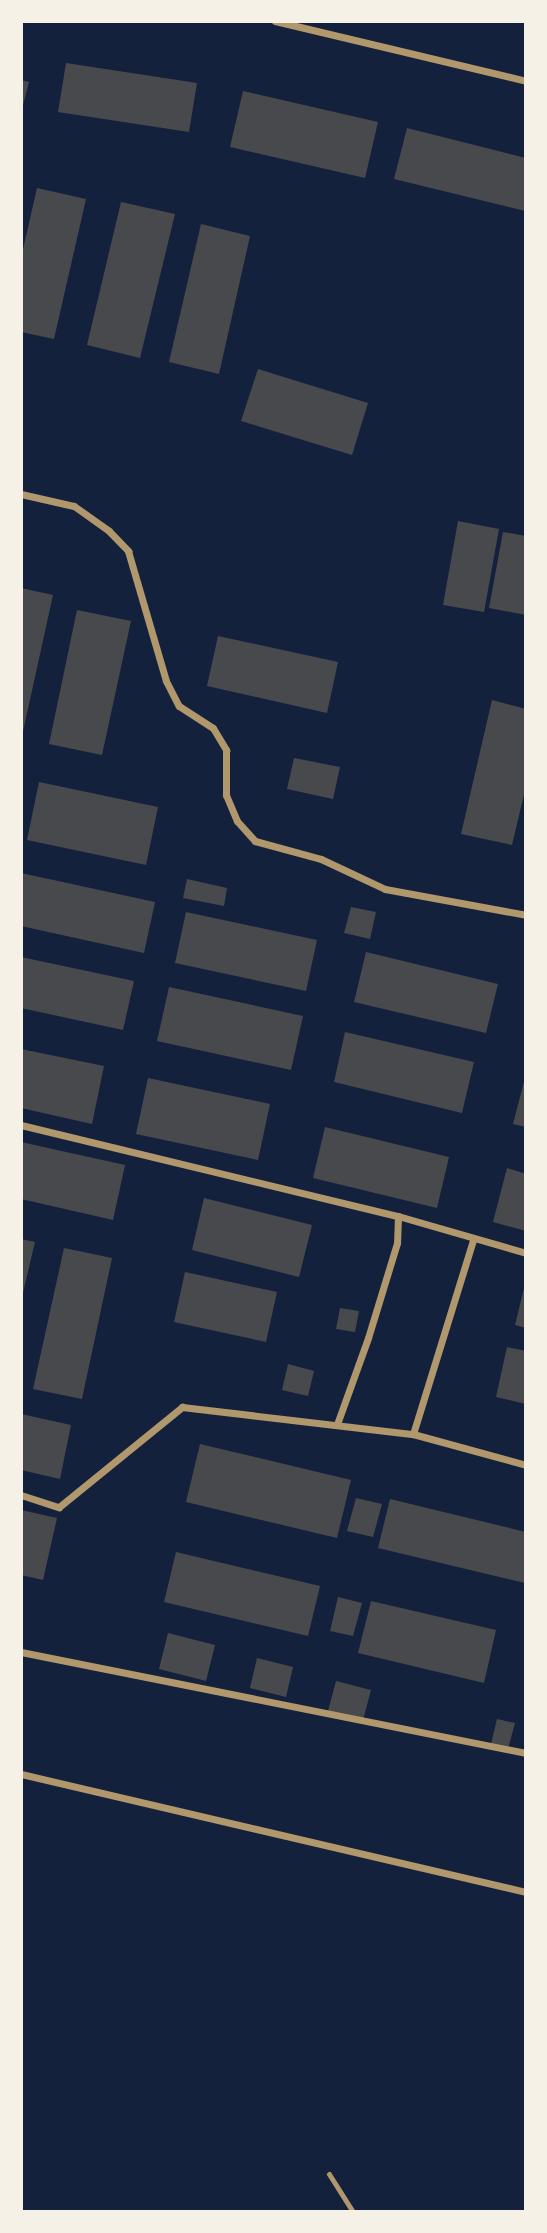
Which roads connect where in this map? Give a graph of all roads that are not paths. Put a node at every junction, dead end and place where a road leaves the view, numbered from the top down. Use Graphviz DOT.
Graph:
graph roads {
  1 [pos="275,21"];
  2 [pos="526,81"];
  3 [pos="21,494"];
  4 [pos="526,915"];
  5 [pos="21,1125"];
  6 [pos="398,1216"];
  7 [pos="473,1240"];
  8 [pos="526,1253"];
  9 [pos="337,1424"];
  10 [pos="413,1434"];
  11 [pos="526,1465"];
  12 [pos="21,1495"];
  13 [pos="21,1652"];
  14 [pos="526,1753"];
  15 [pos="21,1774"];
  16 [pos="526,1892"];
  17 [pos="330,2174"];
  18 [pos="353,2212"];
  1 -- 2 [label="street"];
  3 -- 4 [label="street"];
  5 -- 6 [label="street"];
  6 -- 7 [label="street"];
  6 -- 9 [label="street"];
  7 -- 8 [label="street"];
  7 -- 10 [label="street"];
  9 -- 10 [label="street"];
  9 -- 12 [label="street"];
  10 -- 11 [label="street"];
  13 -- 14 [label="street"];
  15 -- 16 [label="street"];
  17 -- 18 [label="lane"];
}
